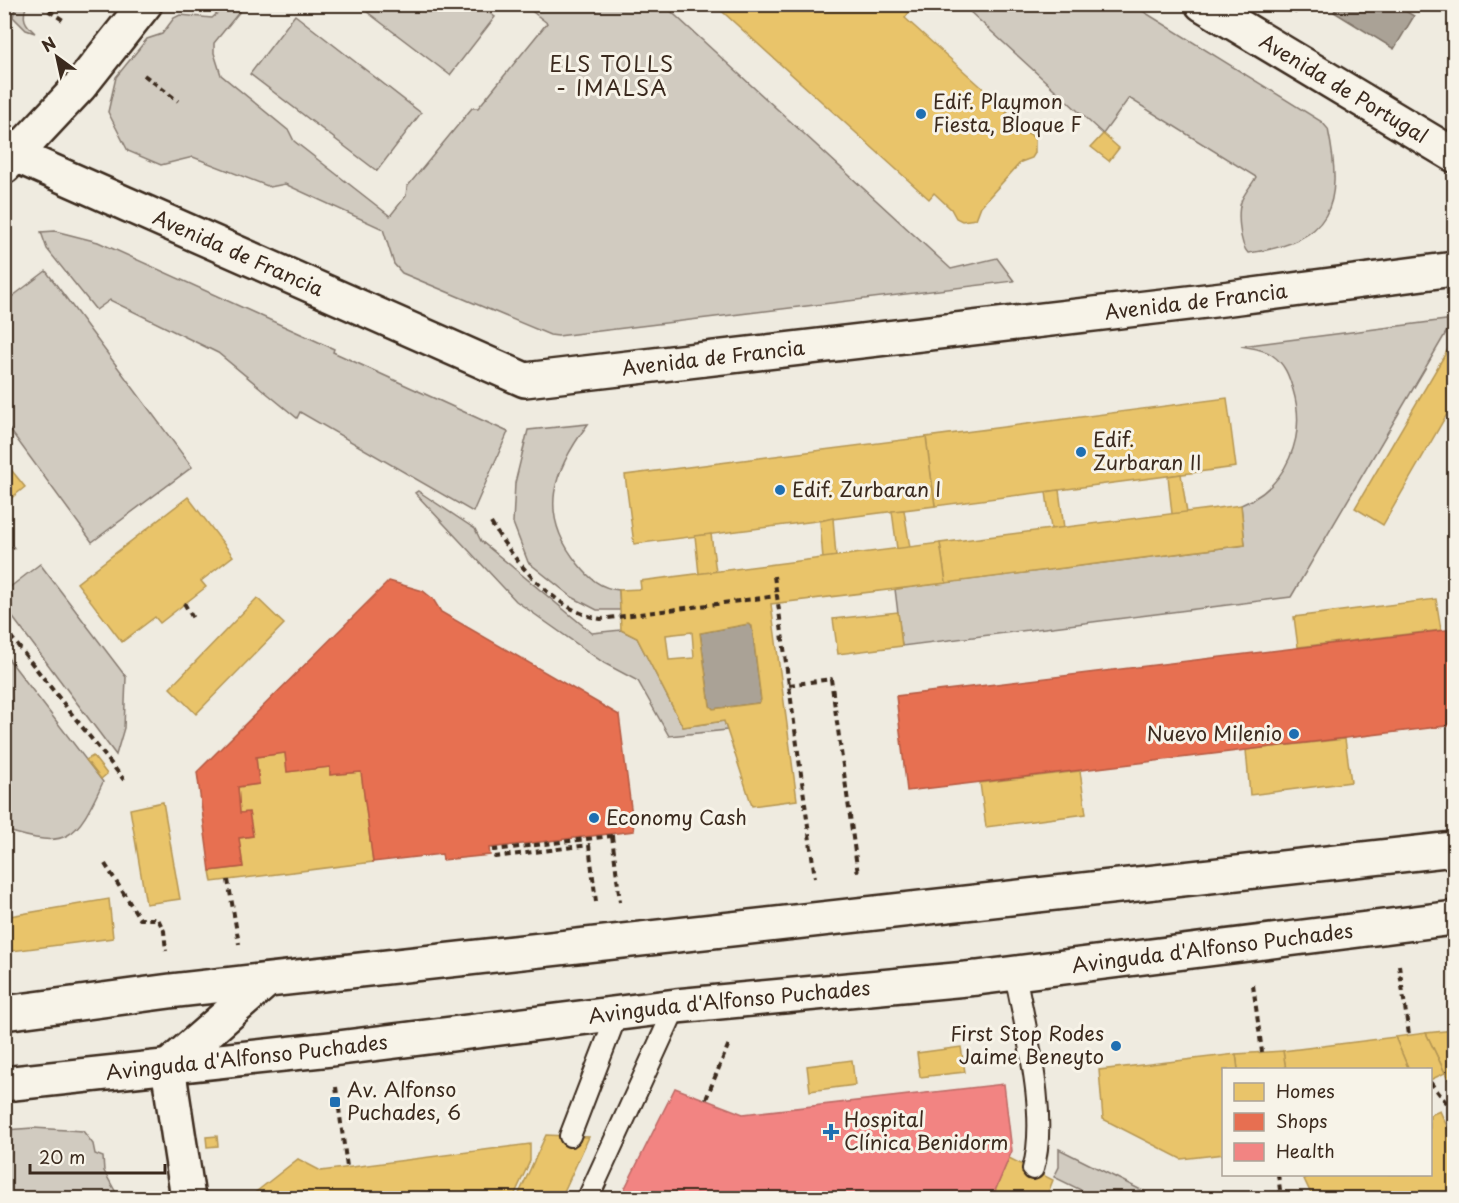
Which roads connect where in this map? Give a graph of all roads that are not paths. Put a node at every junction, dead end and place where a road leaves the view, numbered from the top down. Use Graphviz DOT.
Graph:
graph roads {
  1 [pos="145,4"];
  2 [pos="1202,4"];
  3 [pos="1455,155"];
  4 [pos="9,158"];
  5 [pos="1455,269"];
  6 [pos="1455,849"];
  7 [pos="1455,918"];
  8 [pos="1015,973"];
  9 [pos="255,982"];
  10 [pos="676,1006"];
  11 [pos="4,1013"];
  12 [pos="617,1014"];
  13 [pos="168,1067"];
  14 [pos="4,1084"];
  15 [pos="570,1136"];
  16 [pos="1033,1169"];
  17 [pos="188,1198"];
  18 [pos="588,1198"];
  1 -- 4 [label="main road"];
  2 -- 3 [label="main road, Avenida de Portugal"];
  4 -- 5 [label="main road, Avenida de Francia"];
  6 -- 9 [label="main road"];
  7 -- 8 [label="main road, Avinguda d'Alfonso Puchades"];
  8 -- 10 [label="main road, Avinguda d'Alfonso Puchades"];
  8 -- 16 [label="lane"];
  9 -- 11 [label="main road"];
  9 -- 13 [label="main road"];
  10 -- 12 [label="main road, Avinguda d'Alfonso Puchades"];
  10 -- 18 [label="lane"];
  12 -- 13 [label="main road, Avinguda d'Alfonso Puchades"];
  12 -- 15 [label="lane"];
  13 -- 14 [label="main road, Avinguda d'Alfonso Puchades"];
  13 -- 17 [label="main road"];
}
